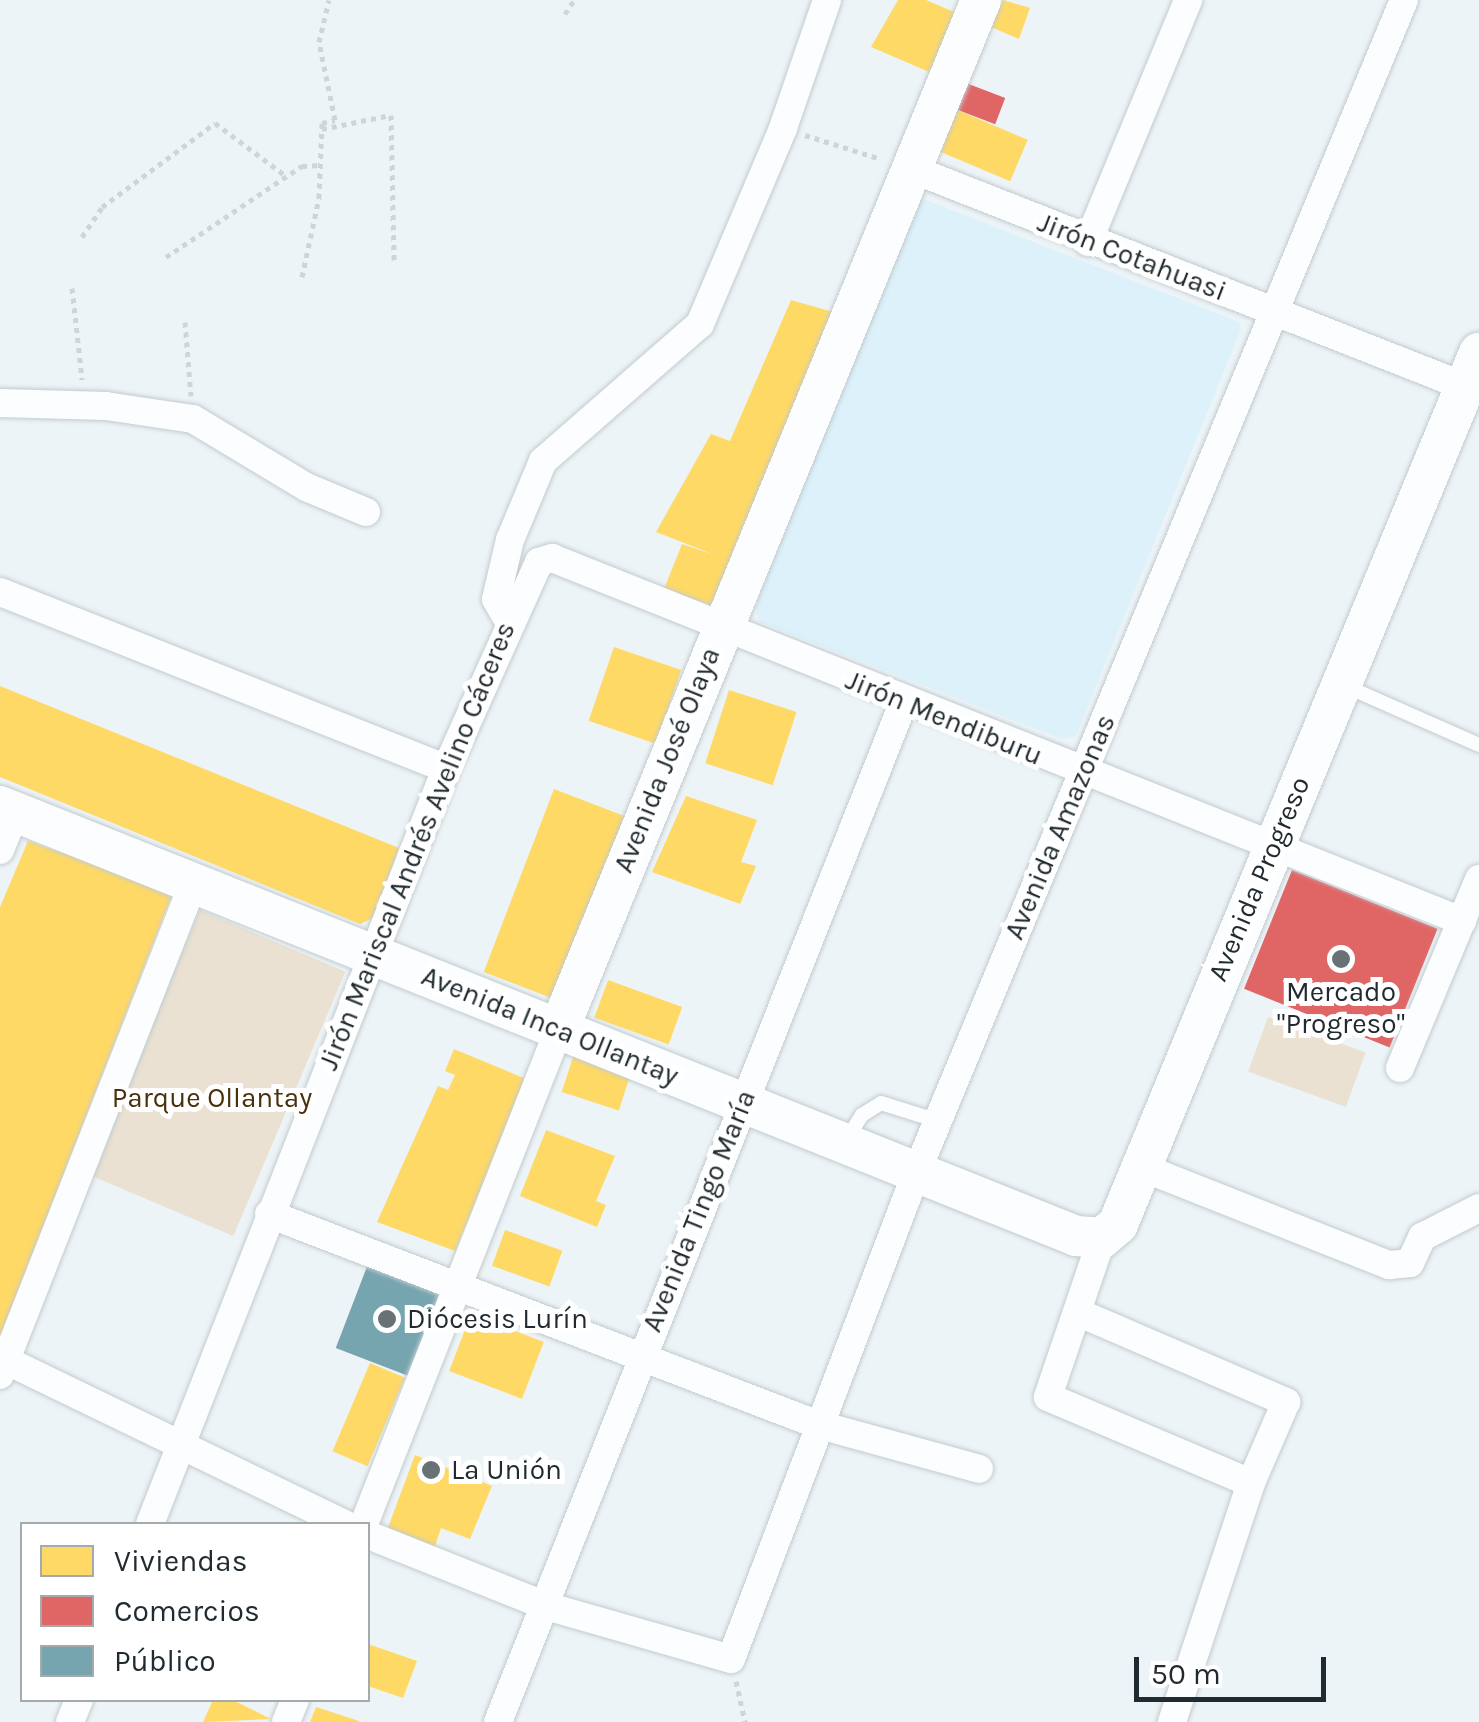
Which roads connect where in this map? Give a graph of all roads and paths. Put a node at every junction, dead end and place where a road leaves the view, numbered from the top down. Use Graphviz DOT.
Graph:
graph roads {
  1 [pos="330,0"];
  2 [pos="574,0"];
  3 [pos="827,0"];
  4 [pos="981,0"];
  5 [pos="1188,0"];
  6 [pos="1404,0"];
  7 [pos="566,14"];
  8 [pos="783,128"];
  9 [pos="322,129"];
  10 [pos="320,166"];
  11 [pos="912,168"];
  12 [pos="286,176"];
  13 [pos="82,237"];
  14 [pos="1088,242"];
  15 [pos="166,257"];
  16 [pos="394,264"];
  17 [pos="302,276"];
  18 [pos="72,288"];
  19 [pos="1276,312"];
  20 [pos="185,322"];
  21 [pos="1475,377"];
  22 [pos="0,403"];
  23 [pos="85,406"];
  24 [pos="193,419"];
  25 [pos="366,512"];
  26 [pos="539,562"];
  27 [pos="0,592"];
  28 [pos="508,620"];
  29 [pos="720,628"];
  30 [pos="1342,685"];
  31 [pos="904,702"];
  32 [pos="1479,745"];
  33 [pos="446,769"];
  34 [pos="1082,774"];
  35 [pos="5,823"];
  36 [pos="1270,850"];
  37 [pos="1479,879"];
  38 [pos="193,884"];
  39 [pos="1462,921"];
  40 [pos="372,955"];
  41 [pos="559,1029"];
  42 [pos="1400,1068"];
  43 [pos="743,1102"];
  44 [pos="938,1122"];
  45 [pos="844,1143"];
  46 [pos="1141,1167"];
  47 [pos="916,1171"];
  48 [pos="1479,1208"];
  49 [pos="269,1214"];
  50 [pos="1102,1238"];
  51 [pos="458,1286"];
  52 [pos="1077,1312"];
  53 [pos="640,1356"];
  54 [pos="3,1368"];
  55 [pos="816,1424"];
  56 [pos="181,1447"];
  57 [pos="979,1468"];
  58 [pos="1251,1483"];
  59 [pos="151,1522"];
  60 [pos="340,1522"];
  61 [pos="365,1522"];
  62 [pos="370,1537"];
  63 [pos="546,1606"];
  64 [pos="731,1659"];
  65 [pos="498,1722"];
  66 [pos="744,1722"];
  67 [pos="1172,1722"];
  1 -- 9 [label="path"];
  2 -- 7 [label="path"];
  3 -- 8 [label="street"];
  4 -- 11 [label="street, Avenida José Olaya"];
  5 -- 14 [label="street"];
  6 -- 19 [label="street, Avenida Amazonas"];
  8 -- 11 [label="path"];
  8 -- 28 [label="street"];
  9 -- 10 [label="path"];
  9 -- 16 [label="path"];
  10 -- 12 [label="path"];
  10 -- 17 [label="path"];
  11 -- 14 [label="street, Jirón Cotahuasi"];
  11 -- 29 [label="street, Avenida José Olaya"];
  12 -- 13 [label="path"];
  12 -- 15 [label="path"];
  14 -- 19 [label="street, Jirón Cotahuasi"];
  18 -- 23 [label="path"];
  19 -- 21 [label="street, Jirón Cotahuasi"];
  19 -- 34 [label="street, Avenida Amazonas"];
  20 -- 24 [label="path"];
  21 -- 30 [label="street, Avenida Progreso"];
  22 -- 23 [label="street"];
  23 -- 24 [label="street"];
  24 -- 25 [label="street"];
  26 -- 28 [label="street, Jirón Mariscal Andrés Avelino Cáceres"];
  26 -- 29 [label="street, Jirón Mendiburu"];
  27 -- 33 [label="street"];
  28 -- 33 [label="street, Jirón Mariscal Andrés Avelino Cáceres"];
  29 -- 31 [label="street, Jirón Mendiburu"];
  29 -- 41 [label="street, Avenida José Olaya"];
  30 -- 32 [label="lane"];
  30 -- 36 [label="street, Avenida Progreso"];
  31 -- 34 [label="street, Jirón Mendiburu"];
  31 -- 43 [label="street, Avenida Tingo María"];
  33 -- 40 [label="street, Jirón Mariscal Andrés Avelino Cáceres"];
  34 -- 36 [label="street, Jirón Mendiburu"];
  34 -- 44 [label="street, Avenida Amazonas"];
  35 -- 38 [label="street, Avenida Inca Ollantay"];
  36 -- 39 [label="street, Jirón Mendiburu"];
  36 -- 46 [label="street, Avenida Progreso"];
  37 -- 39 [label="street"];
  38 -- 40 [label="street, Avenida Inca Ollantay"];
  38 -- 54 [label="street"];
  39 -- 42 [label="street"];
  40 -- 41 [label="street, Avenida Inca Ollantay"];
  40 -- 49 [label="street, Jirón Mariscal Andrés Avelino Cáceres"];
  41 -- 43 [label="street, Avenida Inca Ollantay"];
  41 -- 51 [label="street, Avenida José Olaya"];
  43 -- 45 [label="street, Avenida Inca Ollantay"];
  43 -- 53 [label="street, Avenida Tingo María"];
  44 -- 45 [label="lane"];
  44 -- 47 [label="street, Avenida Amazonas"];
  45 -- 47 [label="street, Avenida Inca Ollantay"];
  46 -- 48 [label="street"];
  46 -- 50 [label="street, Avenida Progreso"];
  47 -- 50 [label="street, Avenida Inca Ollantay"];
  47 -- 55 [label="street, Avenida Amazonas"];
  49 -- 51 [label="street"];
  49 -- 56 [label="street, Jirón Mariscal Andrés Avelino Cáceres"];
  50 -- 52 [label="street, Avenida Progreso"];
  51 -- 53 [label="street"];
  51 -- 61 [label="street, Avenida José Olaya"];
  52 -- 58 [label="street, Avenida Progreso"];
  52 -- 58 [label="street"];
  53 -- 55 [label="street"];
  53 -- 63 [label="street, Avenida Tingo María"];
  54 -- 56 [label="street"];
  55 -- 57 [label="street"];
  55 -- 64 [label="street, Avenida Amazonas"];
  56 -- 59 [label="street, Jirón Mariscal Andrés Avelino Cáceres"];
  56 -- 60 [label="street"];
  58 -- 67 [label="street"];
  62 -- 63 [label="street"];
  63 -- 64 [label="street"];
  63 -- 65 [label="street, Avenida Tingo María"];
  64 -- 66 [label="path"];
}
